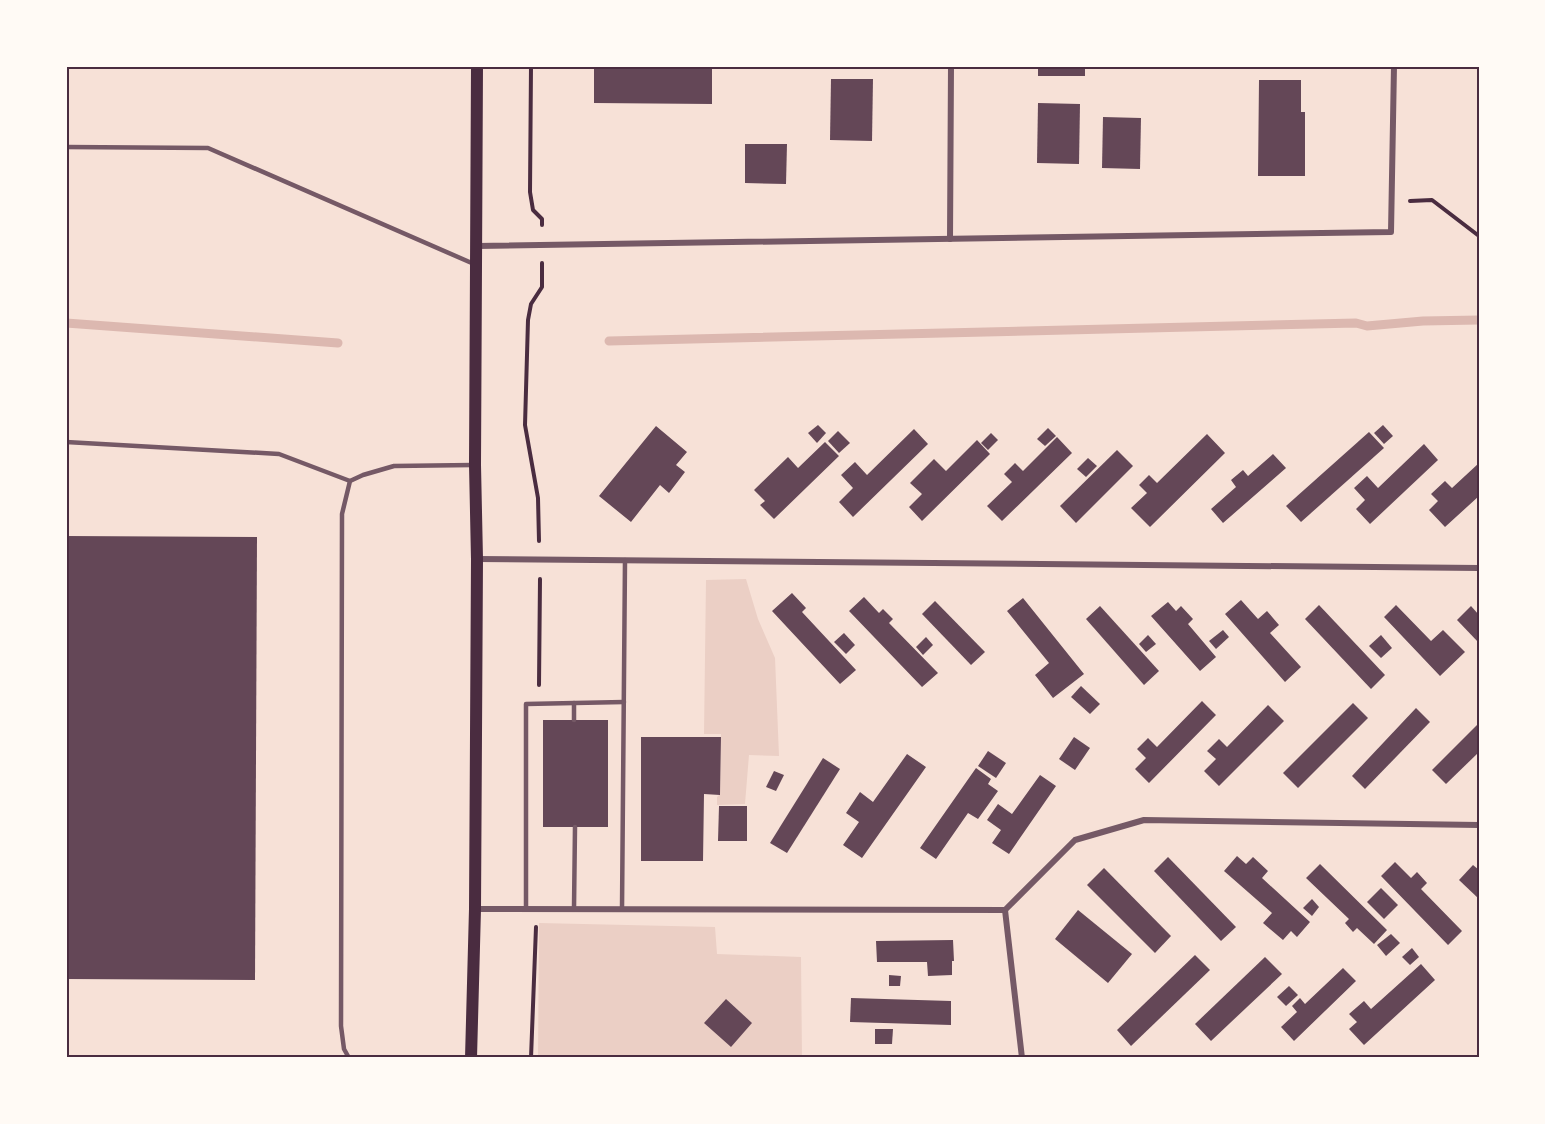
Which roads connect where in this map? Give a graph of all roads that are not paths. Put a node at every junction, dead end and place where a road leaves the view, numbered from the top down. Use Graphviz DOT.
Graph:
graph roads {
  1 [pos="477,66"];
  2 [pos="951,66"];
  3 [pos="1394,66"];
  4 [pos="66,147"];
  5 [pos="950,238"];
  6 [pos="477,246"];
  7 [pos="477,266"];
  8 [pos="66,442"];
  9 [pos="475,465"];
  10 [pos="350,481"];
  11 [pos="477,559"];
  12 [pos="625,560"];
  13 [pos="1479,568"];
  14 [pos="624,702"];
  15 [pos="574,703"];
  16 [pos="574,720"];
  17 [pos="1479,825"];
  18 [pos="575,827"];
  19 [pos="574,908"];
  20 [pos="475,909"];
  21 [pos="526,909"];
  22 [pos="622,909"];
  23 [pos="1005,910"];
  24 [pos="349,1058"];
  25 [pos="471,1058"];
  26 [pos="1022,1058"];
  1 -- 6 [label="main road"];
  2 -- 5 [label="street"];
  3 -- 5 [label="street"];
  4 -- 7 [label="lane"];
  5 -- 6 [label="street"];
  6 -- 7 [label="main road"];
  7 -- 9 [label="main road"];
  8 -- 10 [label="lane"];
  9 -- 10 [label="lane"];
  9 -- 11 [label="main road"];
  10 -- 24 [label="lane"];
  11 -- 12 [label="street"];
  11 -- 20 [label="main road"];
  12 -- 13 [label="street"];
  12 -- 14 [label="lane"];
  14 -- 15 [label="lane"];
  14 -- 22 [label="lane"];
  15 -- 16 [label="lane"];
  15 -- 21 [label="lane"];
  17 -- 23 [label="street"];
  18 -- 19 [label="lane"];
  19 -- 21 [label="street"];
  19 -- 22 [label="street"];
  20 -- 21 [label="street"];
  20 -- 25 [label="main road"];
  22 -- 23 [label="street"];
  23 -- 26 [label="street"];
}
